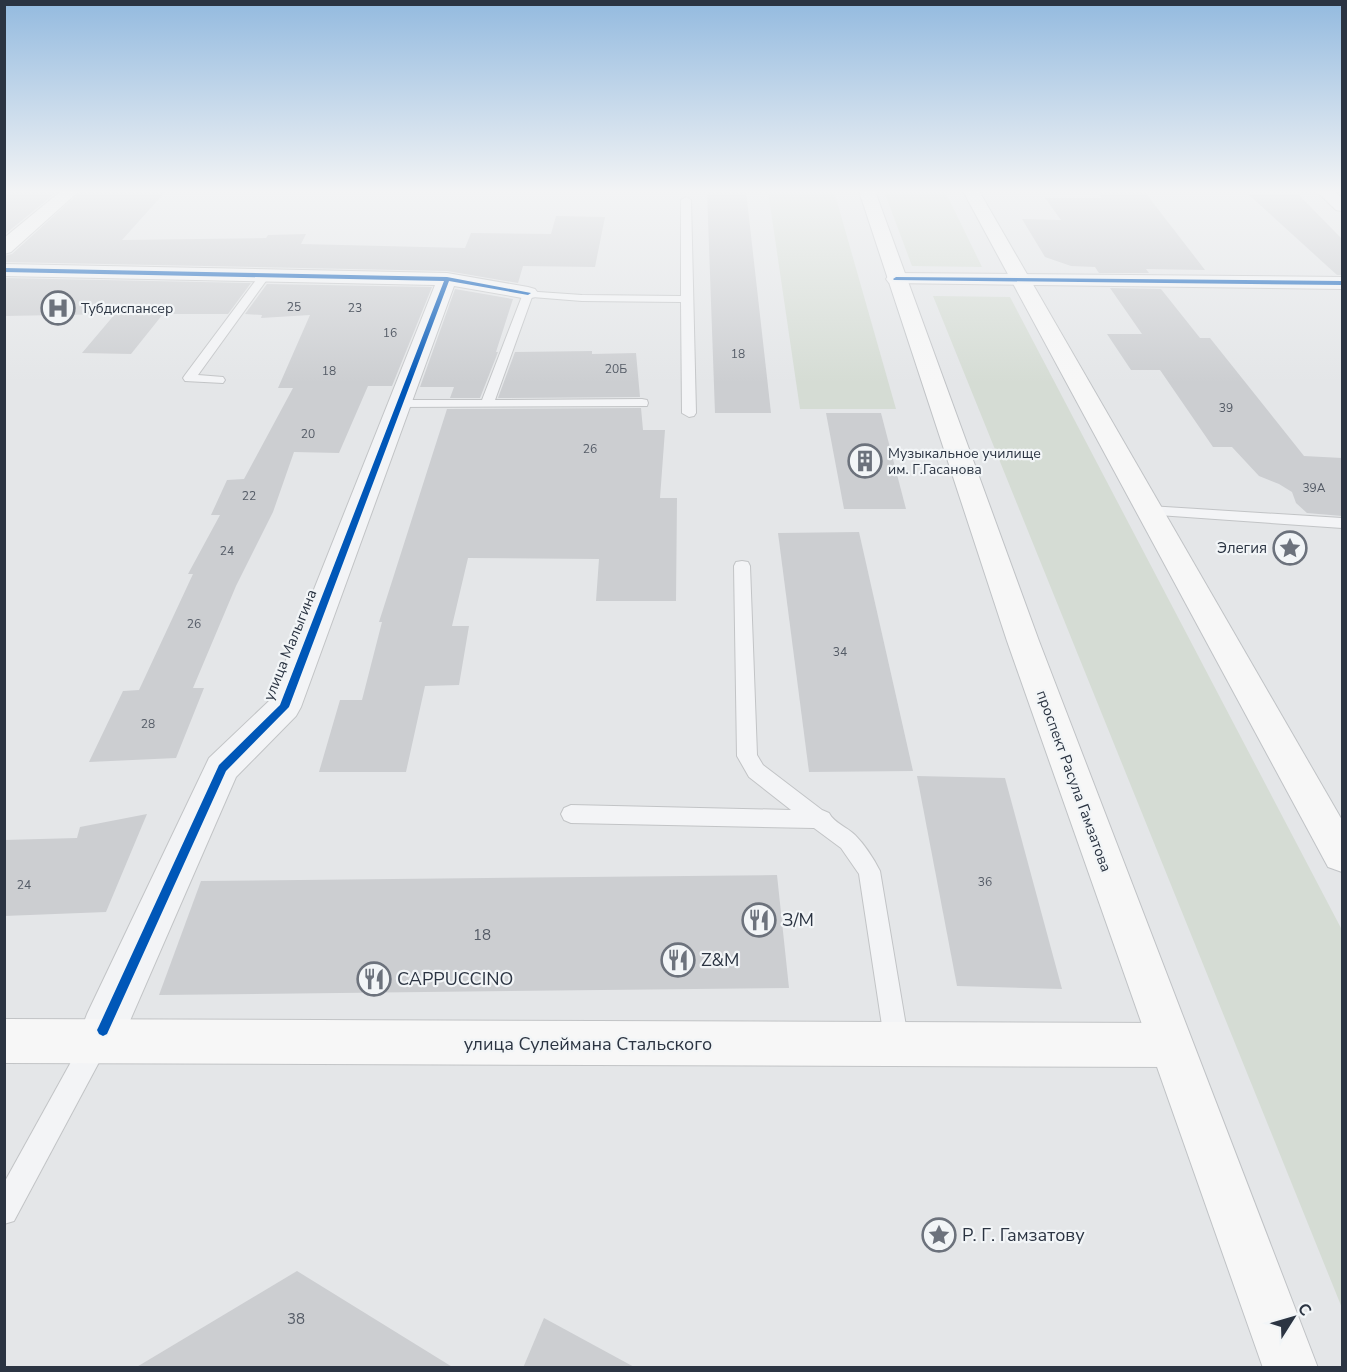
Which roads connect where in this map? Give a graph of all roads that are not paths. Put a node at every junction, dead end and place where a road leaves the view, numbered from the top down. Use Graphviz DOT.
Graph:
graph roads {
  1 [pos="687,255"];
  2 [pos="888,255"];
  3 [pos="1006,255"];
  4 [pos="4,270"];
  5 [pos="266,274"];
  6 [pos="447,279"];
  7 [pos="896,279"];
  8 [pos="1020,280"];
  9 [pos="1342,283"];
  10 [pos="528,293"];
  11 [pos="687,299"];
  12 [pos="219,380"];
  13 [pos="642,403"];
  14 [pos="401,404"];
  15 [pos="487,404"];
  16 [pos="688,413"];
  17 [pos="1149,511"];
  18 [pos="1342,523"];
  19 [pos="742,566"];
  20 [pos="571,814"];
  21 [pos="822,819"];
  22 [pos="1342,855"];
  23 [pos="4,1030"];
  24 [pos="895,1032"];
  25 [pos="99,1036"];
  26 [pos="1169,1039"];
  27 [pos="4,1041"];
  28 [pos="4,1211"];
  29 [pos="1291,1368"];
  1 -- 11 [label="lane"];
  2 -- 7 [label="main road, проспект Расула Гамзатова"];
  3 -- 8 [label="main road"];
  4 -- 5 [label="street"];
  5 -- 6 [label="street"];
  5 -- 12 [label="lane"];
  6 -- 10 [label="street"];
  6 -- 14 [label="street, улица Малыгина"];
  7 -- 8 [label="street"];
  7 -- 26 [label="main road, проспект Расула Гамзатова"];
  8 -- 9 [label="street"];
  8 -- 17 [label="main road"];
  10 -- 11 [label="lane"];
  10 -- 15 [label="lane"];
  11 -- 16 [label="lane"];
  13 -- 15 [label="lane"];
  14 -- 15 [label="lane"];
  14 -- 25 [label="street, улица Малыгина"];
  17 -- 18 [label="lane"];
  17 -- 22 [label="main road"];
  19 -- 21 [label="lane"];
  20 -- 21 [label="lane"];
  21 -- 24 [label="lane"];
  23 -- 25 [label="main road, улица Сулеймана Стальского"];
  24 -- 25 [label="main road, улица Сулеймана Стальского"];
  24 -- 26 [label="main road, улица Сулеймана Стальского"];
  25 -- 26 [label="main road, улица Сулеймана Стальского"];
  25 -- 27 [label="main road, улица Сулеймана Стальского"];
  25 -- 28 [label="lane"];
  26 -- 29 [label="main road, проспект Расула Гамзатова"];
}
